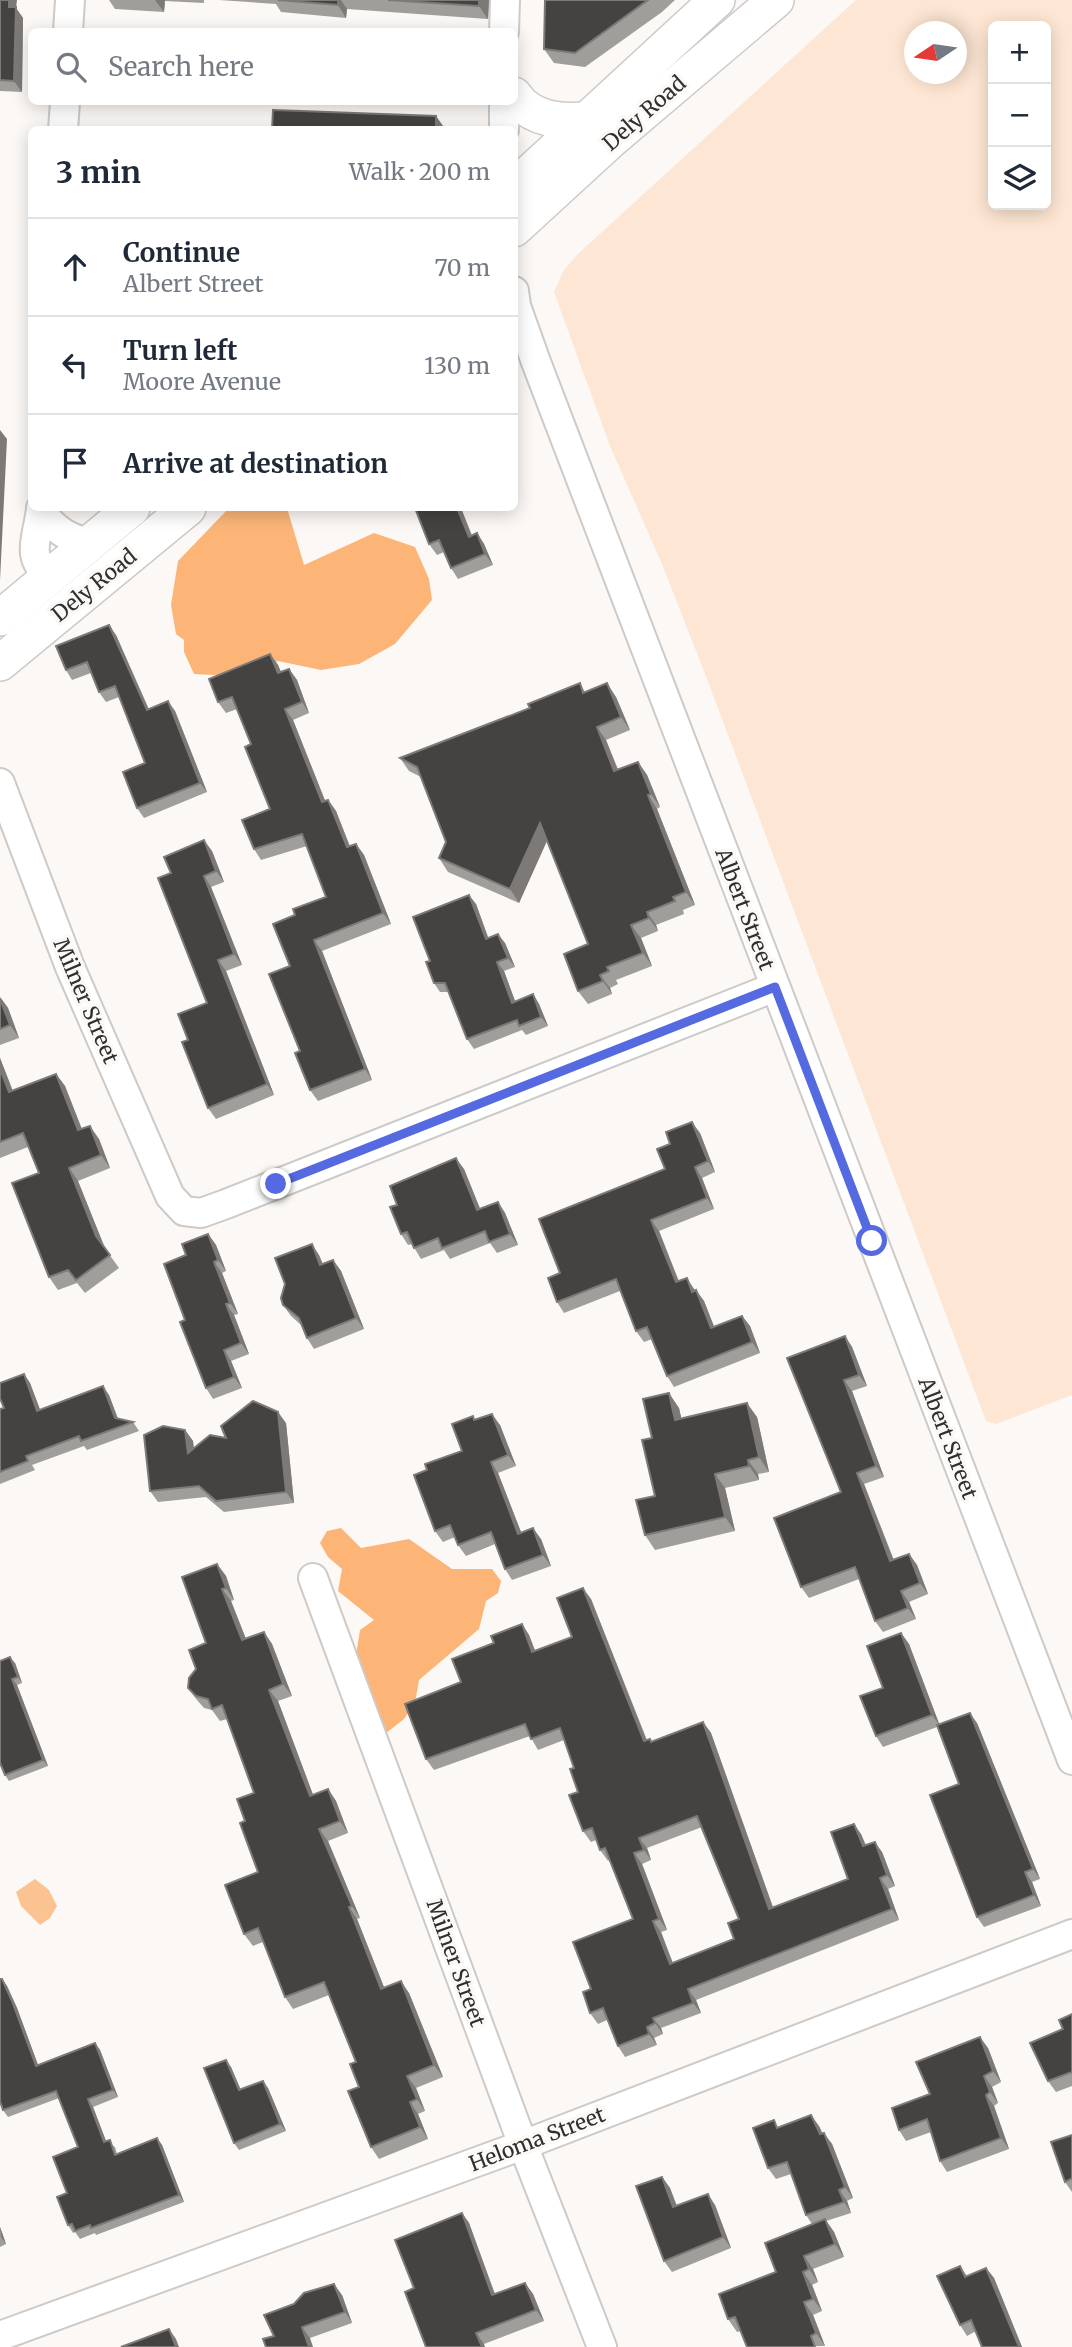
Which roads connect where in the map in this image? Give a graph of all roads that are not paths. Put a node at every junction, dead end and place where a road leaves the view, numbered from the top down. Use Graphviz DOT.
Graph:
graph roads {
  1 [pos="70,0"];
  2 [pos="505,0"];
  3 [pos="717,0"];
  4 [pos="776,0"];
  5 [pos="68,28"];
  6 [pos="504,28"];
  7 [pos="518,100"];
  8 [pos="65,105"];
  9 [pos="503,105"];
  10 [pos="589,119"];
  11 [pos="63,126"];
  12 [pos="504,126"];
  13 [pos="518,183"];
  14 [pos="518,225"];
  15 [pos="518,312"];
  16 [pos="41,511"];
  17 [pos="42,511"];
  18 [pos="128,511"];
  19 [pos="184,511"];
  20 [pos="89,543"];
  21 [pos="122,562"];
  22 [pos="51,576"];
  23 [pos="0,620"];
  24 [pos="0,663"];
  25 [pos="0,783"];
  26 [pos="775,987"];
  27 [pos="313,1578"];
  28 [pos="1072,1760"];
  29 [pos="1072,1934"];
  30 [pos="523,2145"];
  31 [pos="0,2336"];
  32 [pos="602,2347"];
  1 -- 5 [label="street"];
  2 -- 6 [label="street"];
  3 -- 10 [label="main road, Dely Road"];
  4 -- 14 [label="main road, Dely Road"];
  7 -- 10 [label="main road"];
  8 -- 11 [label="street"];
  9 -- 12 [label="street"];
  10 -- 13 [label="main road, Dely Road"];
  15 -- 26 [label="street, Albert Street"];
  16 -- 22 [label="street"];
  17 -- 20 [label="street"];
  18 -- 20 [label="main road, Dely Road"];
  19 -- 21 [label="main road, Dely Road"];
  20 -- 22 [label="main road, Dely Road"];
  21 -- 23 [label="main road"];
  21 -- 24 [label="main road, Dely Road"];
  22 -- 23 [label="main road, Dely Road"];
  25 -- 26 [label="street, Milner Street"];
  26 -- 28 [label="street, Albert Street"];
  27 -- 30 [label="street, Milner Street"];
  29 -- 30 [label="street, Heloma Street"];
  30 -- 31 [label="street, Heloma Street"];
  30 -- 32 [label="street, Milner Street"];
}
